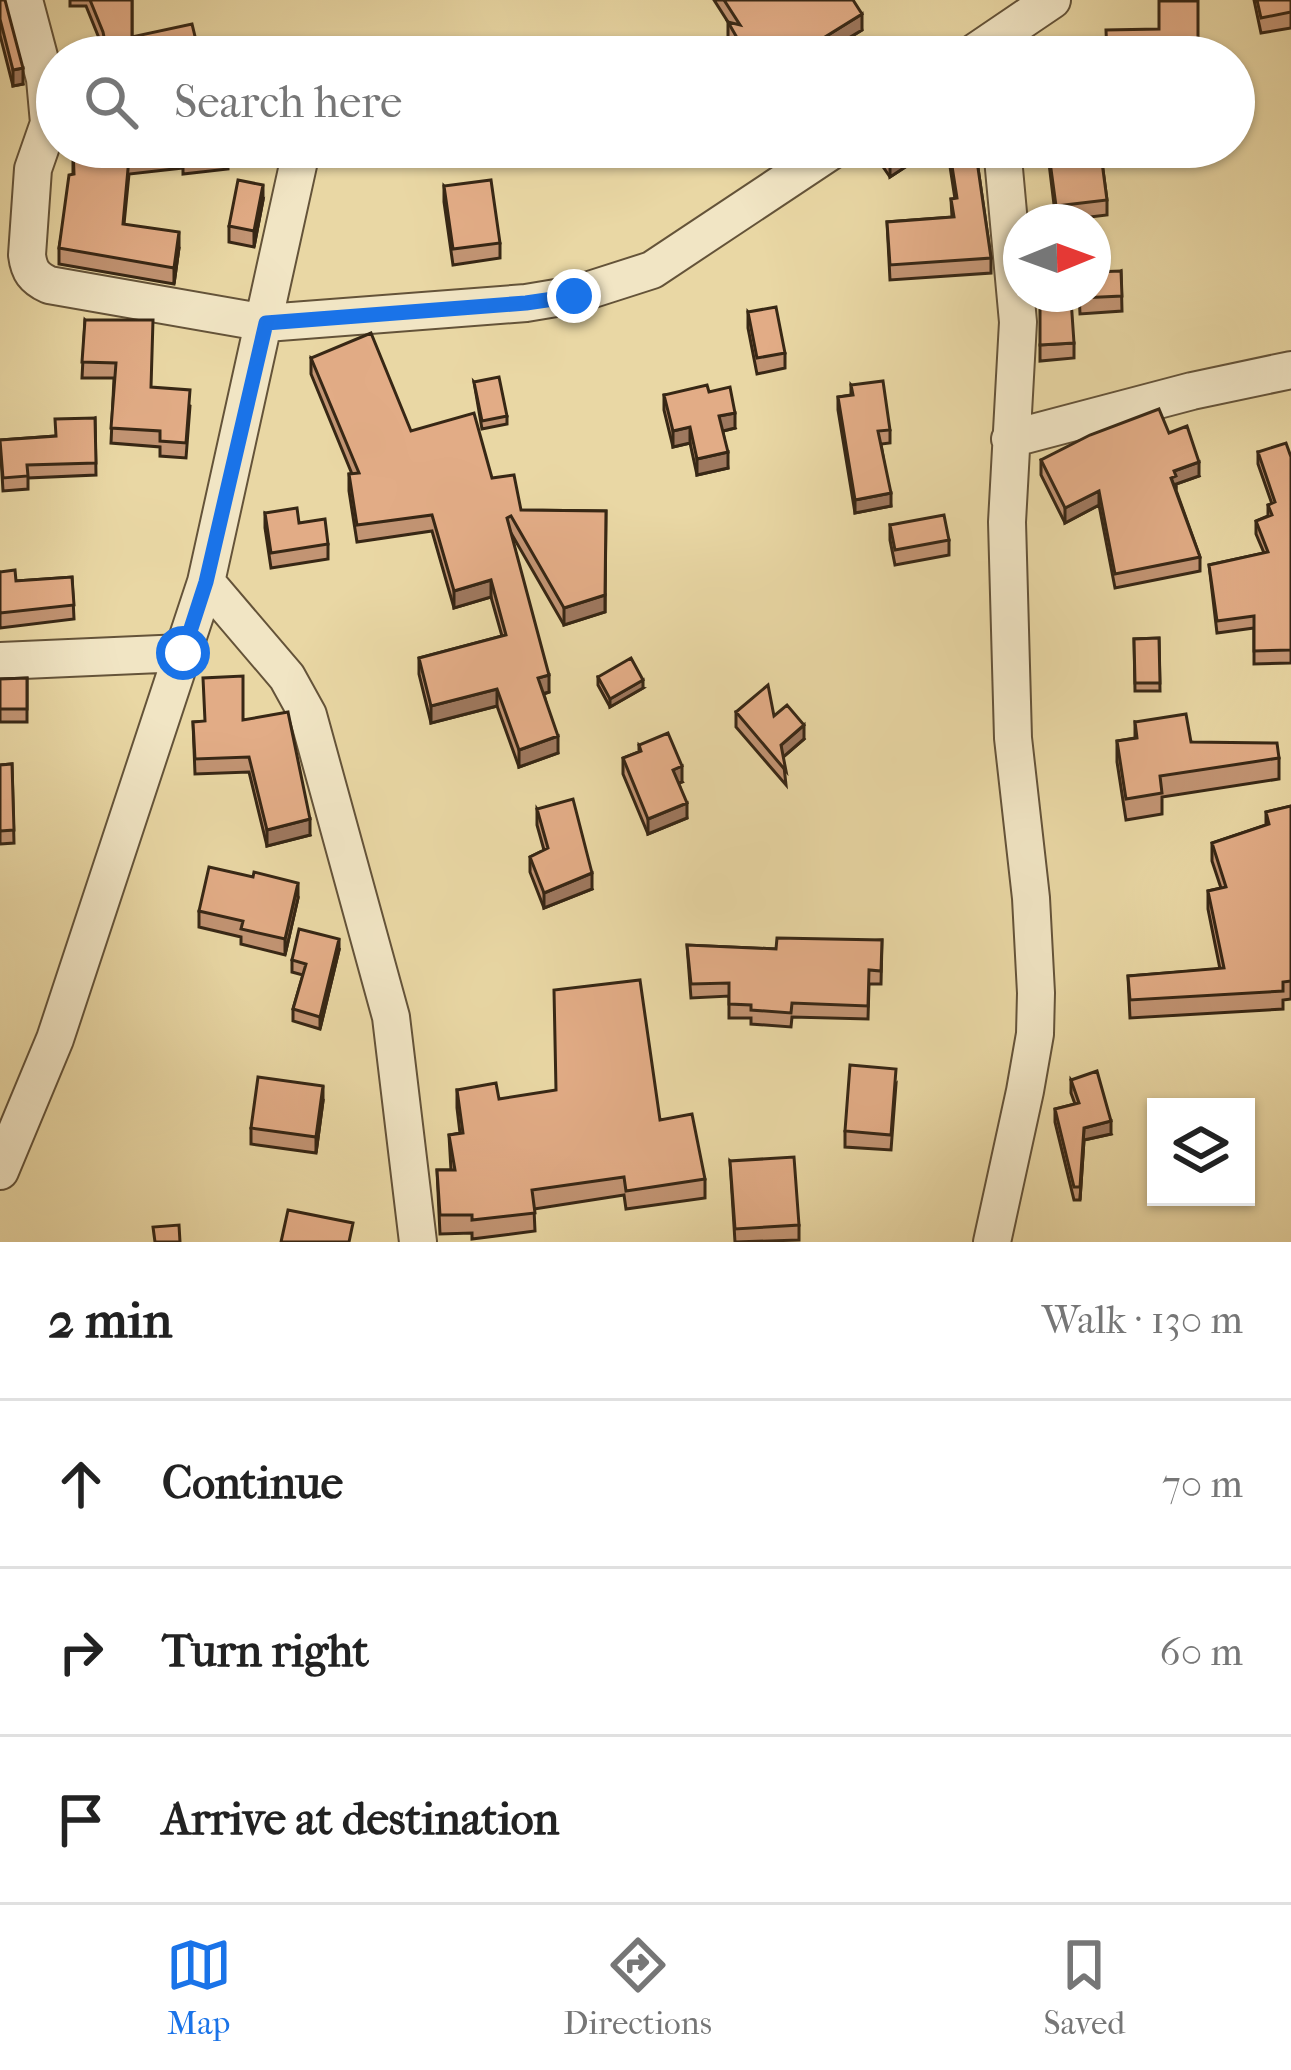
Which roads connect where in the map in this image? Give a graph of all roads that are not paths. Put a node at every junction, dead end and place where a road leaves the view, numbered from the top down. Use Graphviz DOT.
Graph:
graph roads {
  1 [pos="24,0"];
  2 [pos="1052,0"];
  3 [pos="1005,36"];
  4 [pos="36,47"];
  5 [pos="16,168"];
  6 [pos="298,168"];
  7 [pos="806,168"];
  8 [pos="1004,168"];
  9 [pos="266,323"];
  10 [pos="1291,370"];
  11 [pos="1010,439"];
  12 [pos="206,582"];
  13 [pos="183,653"];
  14 [pos="0,662"];
  15 [pos="0,1171"];
  16 [pos="418,1242"];
  17 [pos="992,1242"];
  1 -- 4 [label="street"];
  2 -- 3 [label="street"];
  5 -- 9 [label="street"];
  6 -- 9 [label="street"];
  7 -- 9 [label="street"];
  8 -- 11 [label="street"];
  9 -- 12 [label="street"];
  10 -- 11 [label="street"];
  11 -- 17 [label="street"];
  12 -- 13 [label="street"];
  12 -- 16 [label="street"];
  13 -- 14 [label="street"];
  13 -- 15 [label="street"];
}
